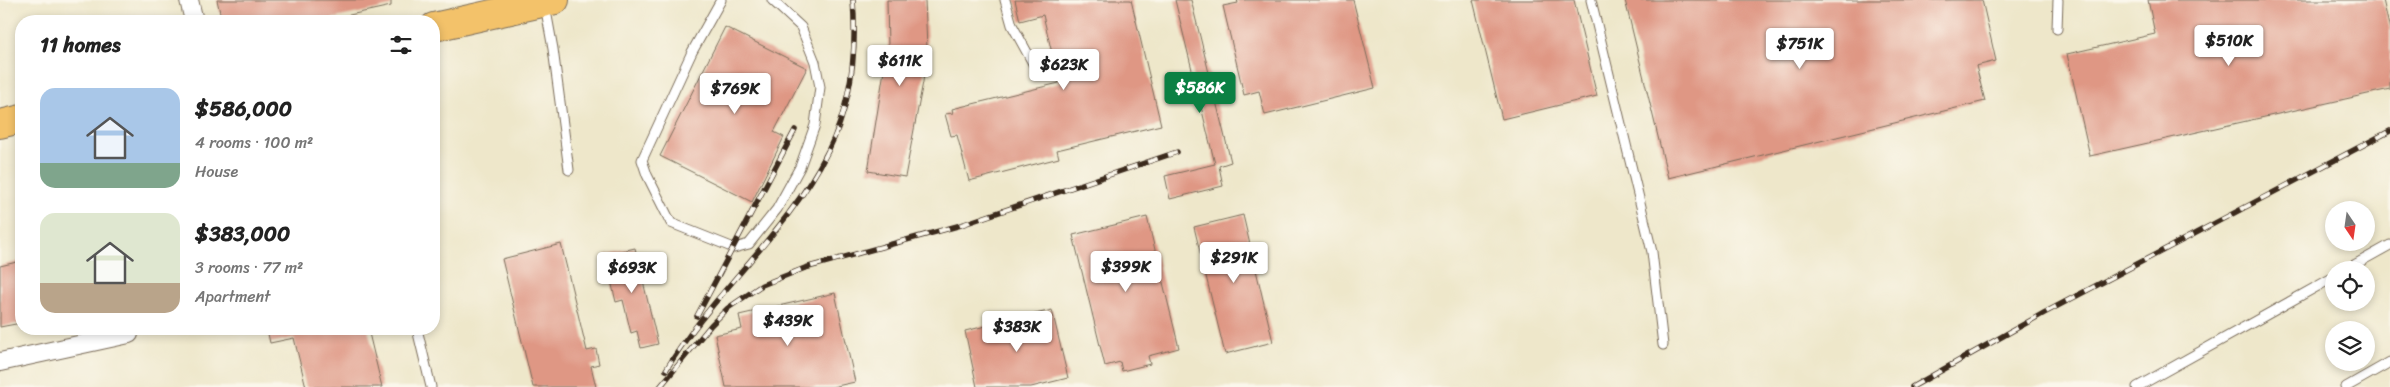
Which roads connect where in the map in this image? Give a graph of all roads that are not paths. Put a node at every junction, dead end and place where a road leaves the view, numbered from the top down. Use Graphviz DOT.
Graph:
graph roads {
  1 [pos="189,0"];
  2 [pos="721,0"];
  3 [pos="772,0"];
  4 [pos="1005,0"];
  5 [pos="1591,0"];
  6 [pos="2058,0"];
  7 [pos="550,1"];
  8 [pos="193,15"];
  9 [pos="440,26"];
  10 [pos="2057,28"];
  11 [pos="1034,65"];
  12 [pos="15,120"];
  13 [pos="0,124"];
  14 [pos="569,170"];
  15 [pos="2390,245"];
  16 [pos="2361,261"];
  17 [pos="2325,281"];
  18 [pos="124,335"];
  19 [pos="418,335"];
  20 [pos="1663,345"];
  21 [pos="0,362"];
  22 [pos="2390,362"];
  23 [pos="431,387"];
  24 [pos="2136,387"];
  25 [pos="2346,387"];
  1 -- 8 [label="street"];
  2 -- 3 [label="lane"];
  4 -- 11 [label="lane"];
  5 -- 20 [label="lane"];
  6 -- 10 [label="lane"];
  7 -- 9 [label="main road"];
  7 -- 14 [label="lane"];
  12 -- 13 [label="main road"];
  15 -- 16 [label="lane"];
  17 -- 24 [label="lane"];
  18 -- 21 [label="street"];
  19 -- 23 [label="lane"];
  22 -- 25 [label="lane"];
}
